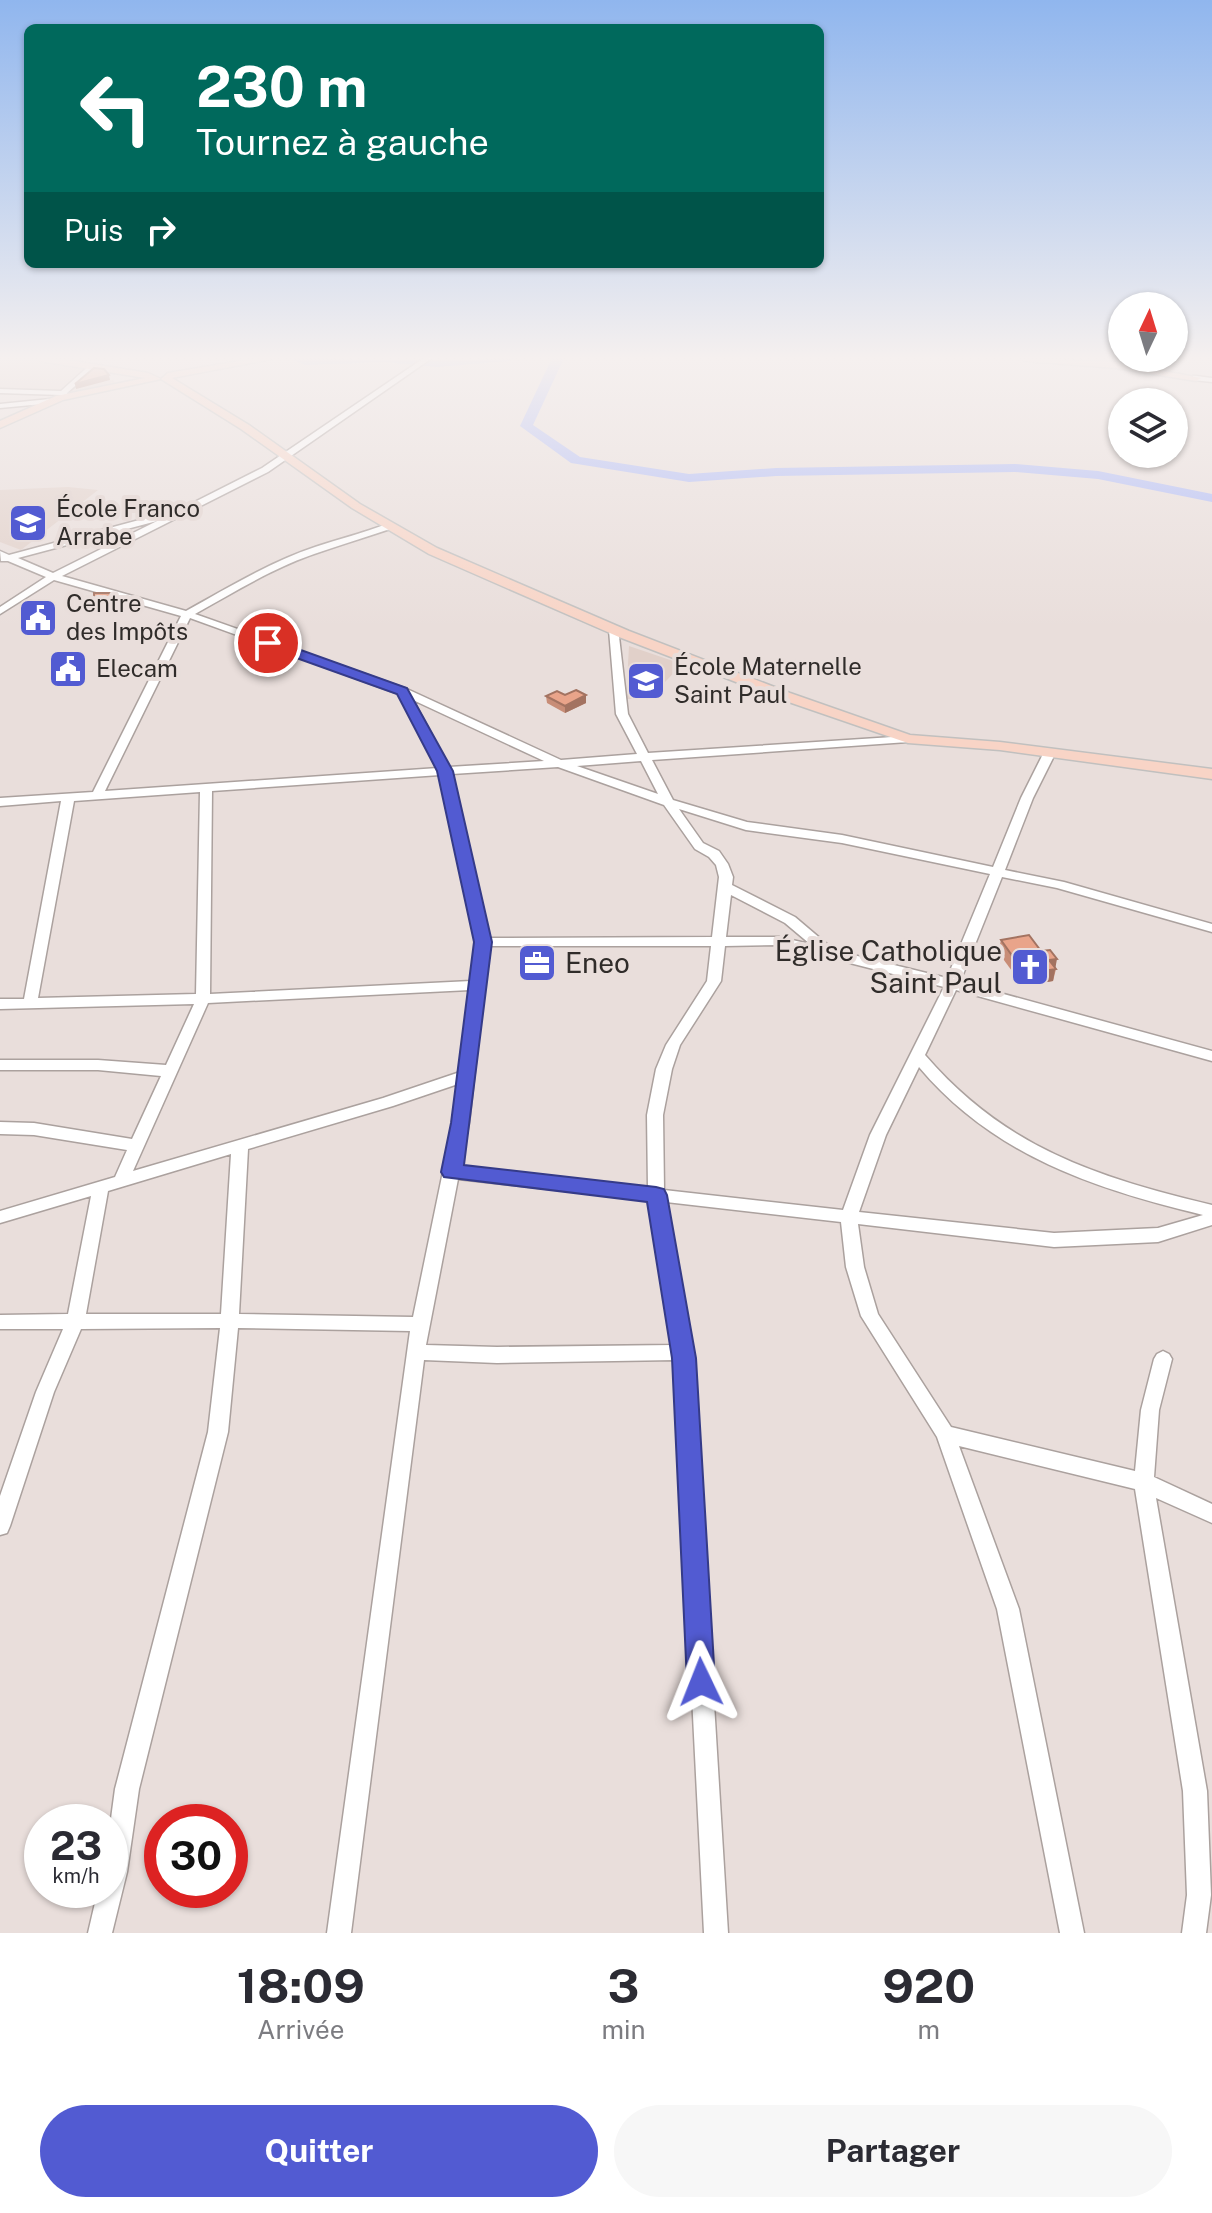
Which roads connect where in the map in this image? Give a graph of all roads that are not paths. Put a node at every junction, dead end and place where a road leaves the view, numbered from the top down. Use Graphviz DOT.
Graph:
graph roads {
  1 [pos="274,448"];
  2 [pos="299,448"];
  3 [pos="286,457"];
  4 [pos="185,510"];
  5 [pos="390,526"];
  6 [pos="2,557"];
  7 [pos="53,577"];
  8 [pos="0,611"];
  9 [pos="187,614"];
  10 [pos="614,630"];
  11 [pos="402,691"];
  12 [pos="908,739"];
  13 [pos="1050,752"];
  14 [pos="642,756"];
  15 [pos="561,764"];
  16 [pos="445,771"];
  17 [pos="1212,774"];
  18 [pos="206,789"];
  19 [pos="97,796"];
  20 [pos="68,798"];
  21 [pos="0,802"];
  22 [pos="668,802"];
  23 [pos="999,872"];
  24 [pos="725,887"];
  25 [pos="1212,928"];
  26 [pos="721,939"];
  27 [pos="483,942"];
  28 [pos="829,952"];
  29 [pos="952,984"];
  30 [pos="479,985"];
  31 [pos="203,999"];
  32 [pos="30,1003"];
  33 [pos="0,1004"];
  34 [pos="916,1054"];
  35 [pos="1212,1056"];
  36 [pos="0,1065"];
  37 [pos="170,1071"];
  38 [pos="467,1075"];
  39 [pos="0,1128"];
  40 [pos="136,1146"];
  41 [pos="240,1146"];
  42 [pos="452,1172"];
  43 [pos="121,1181"];
  44 [pos="101,1187"];
  45 [pos="656,1195"];
  46 [pos="1212,1211"];
  47 [pos="0,1217"];
  48 [pos="849,1217"];
  49 [pos="1212,1219"];
  50 [pos="231,1321"];
  51 [pos="0,1322"];
  52 [pos="75,1323"];
  53 [pos="420,1324"];
  54 [pos="417,1352"];
  55 [pos="683,1352"];
  56 [pos="1163,1359"];
  57 [pos="945,1434"];
  58 [pos="1144,1482"];
  59 [pos="1212,1514"];
  60 [pos="0,1526"];
  61 [pos="1205,1897"];
  62 [pos="100,1933"];
  63 [pos="339,1933"];
  64 [pos="716,1933"];
  65 [pos="1072,1933"];
  66 [pos="1194,1933"];
  1 -- 3 [label="main road"];
  2 -- 3 [label="street"];
  3 -- 4 [label="street"];
  3 -- 5 [label="main road"];
  4 -- 6 [label="street"];
  4 -- 7 [label="street"];
  5 -- 9 [label="street"];
  5 -- 10 [label="main road"];
  6 -- 7 [label="street"];
  7 -- 8 [label="street"];
  7 -- 9 [label="street"];
  9 -- 11 [label="street"];
  9 -- 19 [label="street"];
  10 -- 12 [label="main road"];
  10 -- 14 [label="street"];
  11 -- 15 [label="street"];
  11 -- 16 [label="street"];
  12 -- 13 [label="main road"];
  12 -- 14 [label="street"];
  13 -- 17 [label="main road"];
  13 -- 23 [label="street"];
  14 -- 15 [label="street"];
  14 -- 22 [label="street"];
  15 -- 16 [label="street"];
  15 -- 22 [label="street"];
  16 -- 18 [label="street"];
  16 -- 27 [label="street"];
  18 -- 19 [label="street"];
  18 -- 31 [label="street"];
  19 -- 20 [label="street"];
  20 -- 21 [label="street"];
  20 -- 32 [label="street"];
  22 -- 23 [label="street"];
  22 -- 24 [label="street"];
  23 -- 25 [label="street"];
  23 -- 29 [label="street"];
  24 -- 26 [label="street"];
  24 -- 28 [label="street"];
  26 -- 27 [label="street"];
  26 -- 28 [label="street"];
  26 -- 45 [label="street"];
  27 -- 30 [label="street"];
  28 -- 29 [label="street"];
  29 -- 34 [label="street"];
  29 -- 35 [label="street"];
  30 -- 31 [label="street"];
  30 -- 38 [label="street"];
  31 -- 32 [label="street"];
  31 -- 37 [label="street"];
  32 -- 33 [label="street"];
  34 -- 46 [label="street"];
  34 -- 48 [label="street"];
  36 -- 37 [label="street"];
  37 -- 40 [label="street"];
  38 -- 41 [label="street"];
  38 -- 42 [label="street"];
  39 -- 40 [label="street"];
  40 -- 43 [label="street"];
  41 -- 43 [label="street"];
  41 -- 50 [label="street"];
  42 -- 45 [label="street"];
  42 -- 53 [label="street"];
  43 -- 44 [label="street"];
  44 -- 47 [label="street"];
  44 -- 52 [label="street"];
  45 -- 48 [label="street"];
  45 -- 55 [label="street"];
  48 -- 49 [label="street"];
  48 -- 57 [label="street"];
  50 -- 52 [label="street"];
  50 -- 53 [label="street"];
  50 -- 62 [label="street"];
  51 -- 52 [label="street"];
  52 -- 60 [label="street"];
  53 -- 54 [label="street"];
  54 -- 55 [label="street"];
  54 -- 63 [label="street"];
  55 -- 64 [label="street"];
  56 -- 58 [label="street"];
  57 -- 58 [label="street"];
  57 -- 65 [label="street"];
  58 -- 59 [label="street"];
  58 -- 61 [label="street"];
  61 -- 66 [label="street"];
}
